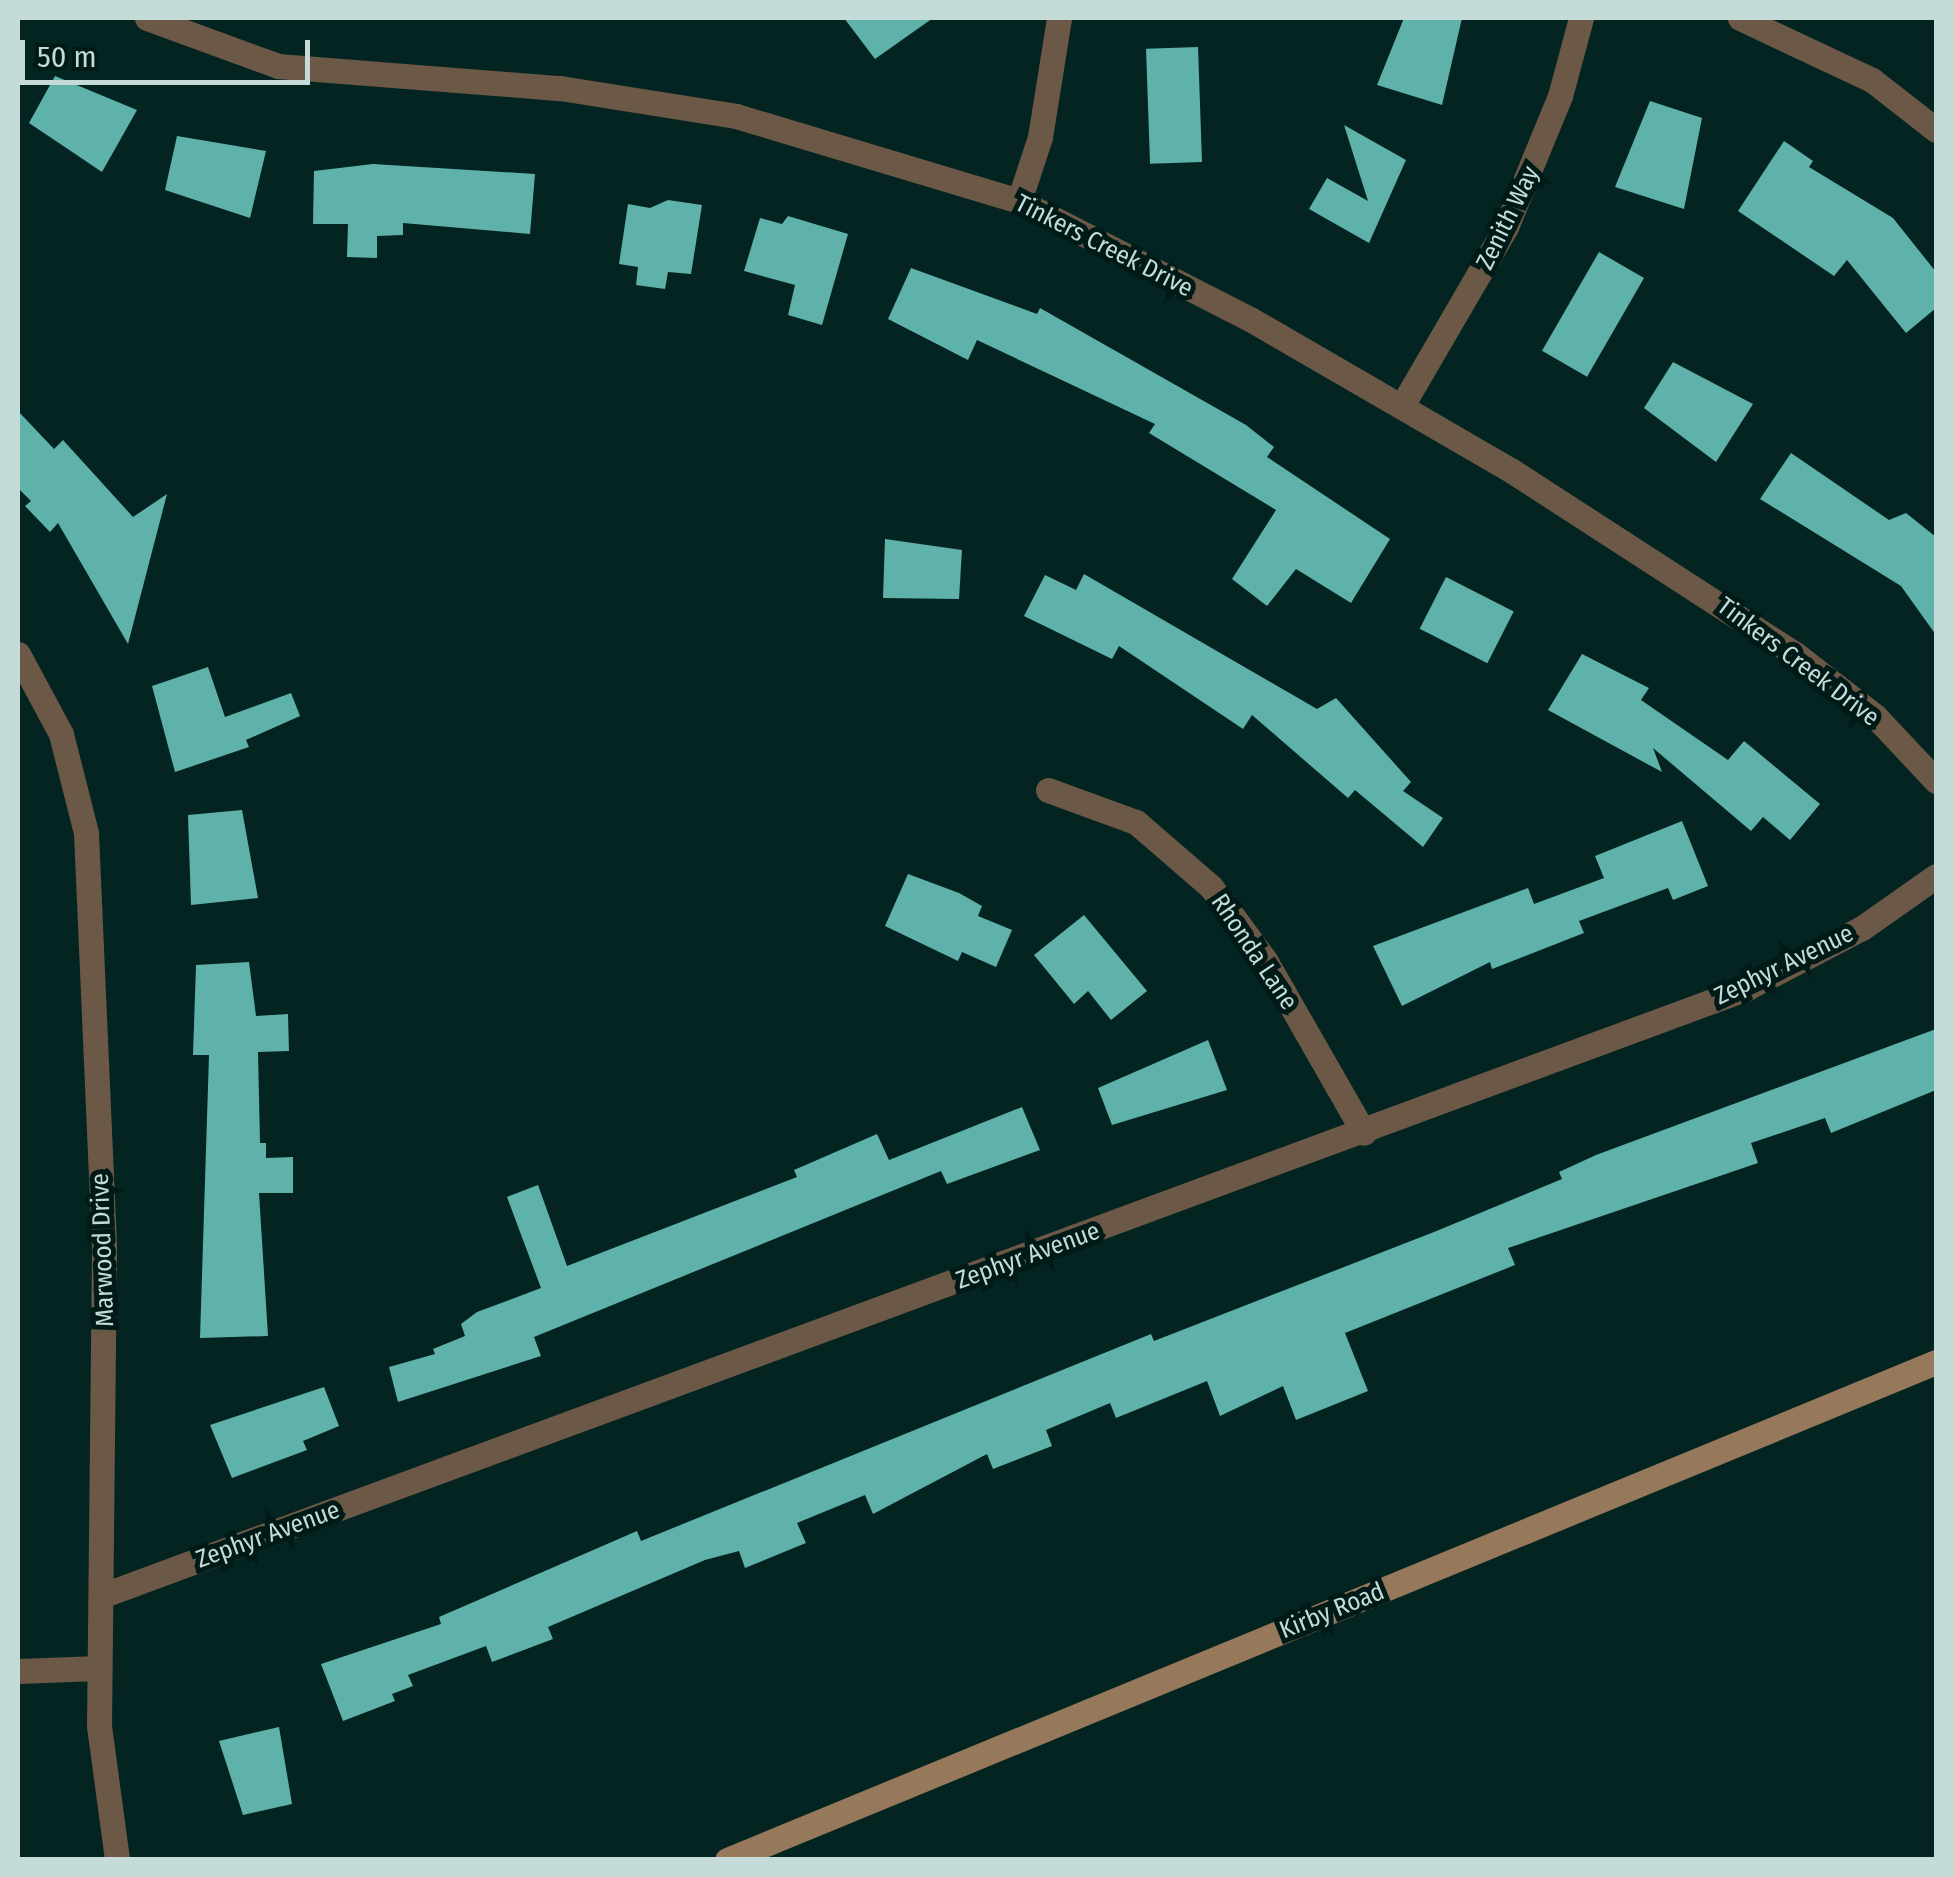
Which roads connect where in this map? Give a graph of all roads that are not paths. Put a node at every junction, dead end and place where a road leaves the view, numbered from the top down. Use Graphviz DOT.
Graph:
graph roads {
  1 [pos="146,18"];
  2 [pos="1059,18"];
  3 [pos="1580,18"];
  4 [pos="1740,18"];
  5 [pos="1936,130"];
  6 [pos="1020,202"];
  7 [pos="1403,404"];
  8 [pos="18,654"];
  9 [pos="1936,780"];
  10 [pos="1048,790"];
  11 [pos="1936,876"];
  12 [pos="1364,1133"];
  13 [pos="1936,1362"];
  14 [pos="101,1596"];
  15 [pos="98,1668"];
  16 [pos="18,1671"];
  17 [pos="117,1860"];
  18 [pos="728,1860"];
  1 -- 6 [label="street, Tinkers Creek Drive"];
  2 -- 6 [label="street"];
  3 -- 7 [label="street, Zenith Way"];
  4 -- 5 [label="street"];
  6 -- 7 [label="street, Tinkers Creek Drive"];
  7 -- 9 [label="street, Tinkers Creek Drive"];
  8 -- 14 [label="street, Marwood Drive"];
  10 -- 12 [label="street, Rhonda Lane"];
  11 -- 12 [label="street, Zephyr Avenue"];
  12 -- 14 [label="street, Zephyr Avenue"];
  13 -- 18 [label="main road, Kirby Road"];
  14 -- 15 [label="street, Marwood Drive"];
  15 -- 16 [label="street"];
  15 -- 17 [label="street, Marwood Drive"];
}
